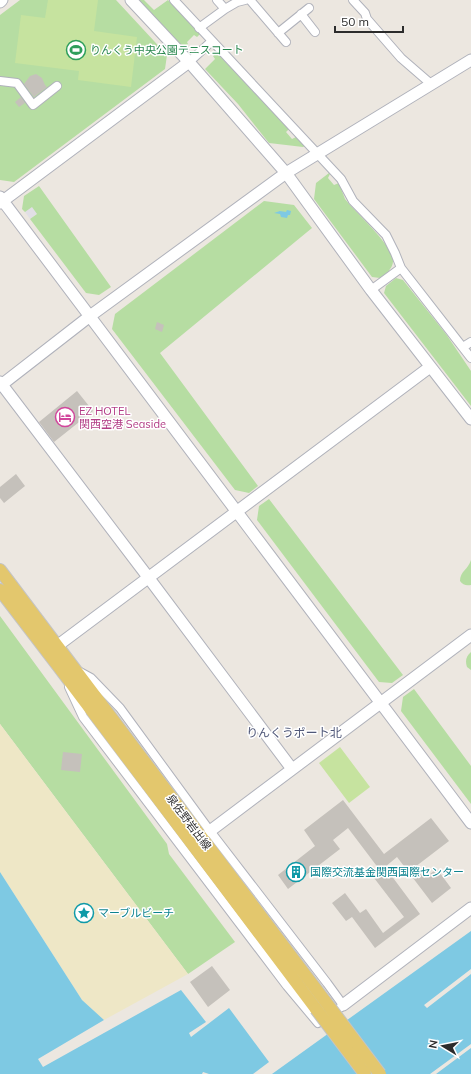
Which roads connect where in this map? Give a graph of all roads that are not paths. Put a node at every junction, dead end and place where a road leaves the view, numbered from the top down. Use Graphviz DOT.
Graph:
graph roads {
  1 [pos="131,0"];
  2 [pos="174,0"];
  3 [pos="218,0"];
  4 [pos="245,0"];
  5 [pos="250,0"];
  6 [pos="353,0"];
  7 [pos="309,8"];
  8 [pos="224,9"];
  9 [pos="301,14"];
  10 [pos="199,28"];
  11 [pos="315,32"];
  12 [pos="278,33"];
  13 [pos="212,41"];
  14 [pos="286,42"];
  15 [pos="471,60"];
  16 [pos="189,62"];
  17 [pos="0,81"];
  18 [pos="431,84"];
  19 [pos="57,86"];
  20 [pos="317,154"];
  21 [pos="286,173"];
  22 [pos="1,200"];
  23 [pos="402,268"];
  24 [pos="371,290"];
  25 [pos="90,316"];
  26 [pos="471,342"];
  27 [pos="463,347"];
  28 [pos="471,358"];
  29 [pos="430,367"];
  30 [pos="1,384"];
  31 [pos="471,420"];
  32 [pos="236,512"];
  33 [pos="0,570"];
  34 [pos="148,577"];
  35 [pos="0,590"];
  36 [pos="471,635"];
  37 [pos="57,646"];
  38 [pos="59,667"];
  39 [pos="72,667"];
  40 [pos="380,703"];
  41 [pos="292,769"];
  42 [pos="471,823"];
  43 [pos="210,832"];
  44 [pos="471,908"];
  45 [pos="320,1005"];
  46 [pos="343,1005"];
  47 [pos="365,1074"];
  48 [pos="380,1074"];
  1 -- 16 [label="street"];
  2 -- 10 [label="street"];
  3 -- 8 [label="street"];
  4 -- 8 [label="street"];
  5 -- 12 [label="street"];
  6 -- 18 [label="street"];
  7 -- 9 [label="street"];
  8 -- 10 [label="street"];
  9 -- 11 [label="street"];
  9 -- 12 [label="street"];
  10 -- 13 [label="street"];
  12 -- 14 [label="street"];
  13 -- 16 [label="street"];
  13 -- 20 [label="street"];
  15 -- 18 [label="street"];
  16 -- 21 [label="street"];
  16 -- 22 [label="street"];
  17 -- 19 [label="street"];
  18 -- 20 [label="street"];
  20 -- 21 [label="street"];
  20 -- 23 [label="street"];
  21 -- 24 [label="street"];
  21 -- 25 [label="street"];
  22 -- 25 [label="street"];
  23 -- 24 [label="street"];
  23 -- 27 [label="street"];
  24 -- 29 [label="street"];
  25 -- 30 [label="street"];
  25 -- 32 [label="street"];
  26 -- 27 [label="street"];
  27 -- 28 [label="street"];
  29 -- 31 [label="street"];
  29 -- 32 [label="street"];
  30 -- 34 [label="street"];
  32 -- 34 [label="street"];
  32 -- 40 [label="street"];
  33 -- 37 [label="main road, 泉佐野岩出線"];
  34 -- 37 [label="street"];
  34 -- 41 [label="street"];
  35 -- 38 [label="main road, 泉佐野岩出線"];
  36 -- 40 [label="street"];
  37 -- 39 [label="main road, 泉佐野岩出線"];
  38 -- 45 [label="main road, 泉佐野岩出線"];
  38 -- 46 [label="street"];
  39 -- 43 [label="street"];
  39 -- 45 [label="main road, 泉佐野岩出線"];
  40 -- 41 [label="street"];
  40 -- 42 [label="street"];
  41 -- 43 [label="street"];
  43 -- 46 [label="street"];
  44 -- 46 [label="street"];
  45 -- 47 [label="main road, 泉佐野岩出線, bridge"];
  45 -- 48 [label="main road, 泉佐野岩出線, bridge"];
}
